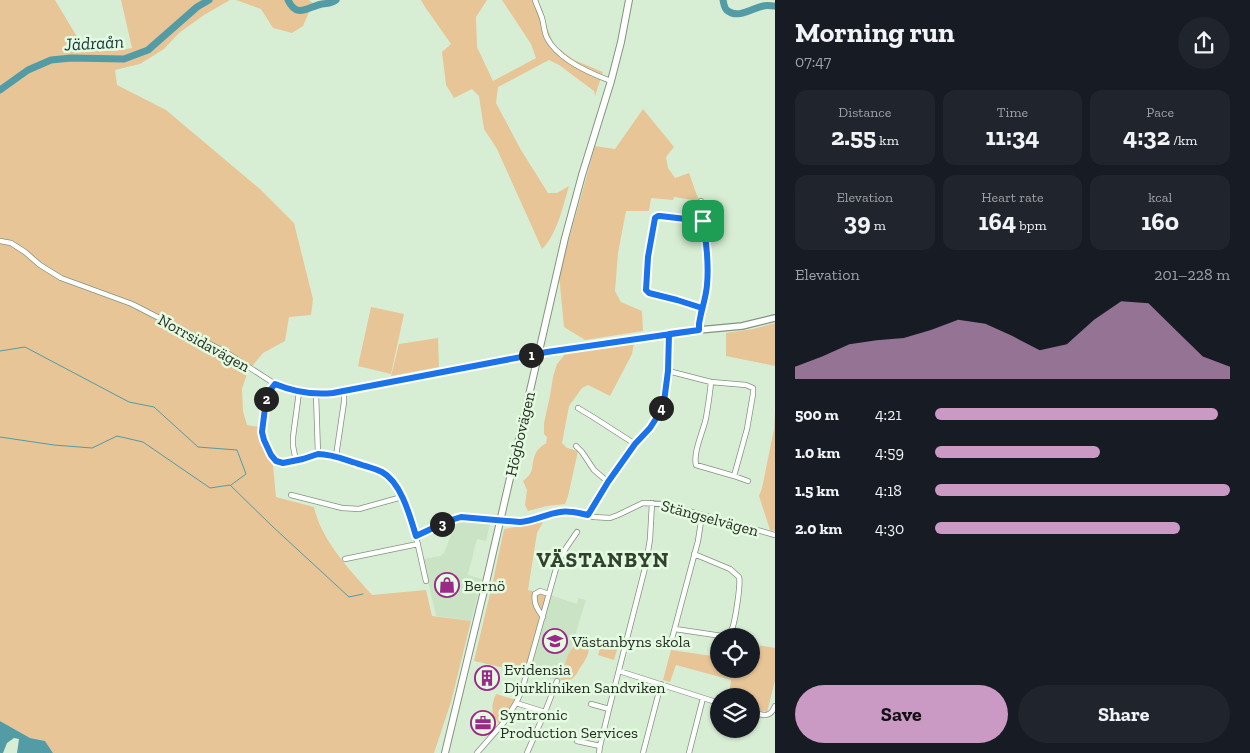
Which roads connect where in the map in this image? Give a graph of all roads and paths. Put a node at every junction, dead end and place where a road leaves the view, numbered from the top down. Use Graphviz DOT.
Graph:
graph roads {
  1 [pos="534,0"];
  2 [pos="629,0"];
  3 [pos="611,80"];
  4 [pos="701,201"];
  5 [pos="703,221"];
  6 [pos="0,241"];
  7 [pos="702,308"];
  8 [pos="775,318"];
  9 [pos="699,330"];
  10 [pos="669,334"];
  11 [pos="538,354"];
  12 [pos="668,371"];
  13 [pos="711,382"];
  14 [pos="275,384"];
  15 [pos="344,391"];
  16 [pos="299,392"];
  17 [pos="316,394"];
  18 [pos="578,408"];
  19 [pos="635,444"];
  20 [pos="576,446"];
  21 [pos="318,454"];
  22 [pos="336,456"];
  23 [pos="296,461"];
  24 [pos="734,476"];
  25 [pos="748,480"];
  26 [pos="608,482"];
  27 [pos="290,495"];
  28 [pos="402,497"];
  29 [pos="652,503"];
  30 [pos="588,515"];
  31 [pos="702,515"];
  32 [pos="500,521"];
  33 [pos="577,532"];
  34 [pos="775,535"];
  35 [pos="416,536"];
  36 [pos="418,544"];
  37 [pos="694,554"];
  38 [pos="344,559"];
  39 [pos="426,581"];
  40 [pos="549,594"];
  41 [pos="543,617"];
  42 [pos="675,629"];
  43 [pos="670,646"];
  44 [pos="619,671"];
  45 [pos="556,681"];
  46 [pos="661,684"];
  47 [pos="703,698"];
  48 [pos="710,700"];
  49 [pos="516,703"];
  50 [pos="591,704"];
  51 [pos="775,706"];
  52 [pos="609,709"];
  53 [pos="545,712"];
  54 [pos="760,714"];
  55 [pos="577,741"];
  56 [pos="600,746"];
  57 [pos="445,753"];
  58 [pos="477,753"];
  59 [pos="527,753"];
  60 [pos="599,753"];
  61 [pos="644,753"];
  62 [pos="689,753"];
  1 -- 3 [label="street"];
  2 -- 3 [label="main road, Högbovägen"];
  3 -- 11 [label="main road, Högbovägen"];
  4 -- 5 [label="street"];
  5 -- 7 [label="street"];
  5 -- 7 [label="street"];
  6 -- 14 [label="street, Norrsidavägen"];
  7 -- 9 [label="street"];
  8 -- 9 [label="street"];
  9 -- 10 [label="street"];
  10 -- 11 [label="street"];
  10 -- 12 [label="street"];
  11 -- 15 [label="street, Norrsidavägen"];
  11 -- 32 [label="main road, Högbovägen"];
  12 -- 13 [label="street"];
  12 -- 19 [label="street"];
  13 -- 24 [label="street"];
  13 -- 24 [label="street"];
  14 -- 16 [label="street, Norrsidavägen"];
  14 -- 23 [label="street"];
  15 -- 17 [label="street, Norrsidavägen"];
  15 -- 22 [label="street"];
  16 -- 17 [label="street, Norrsidavägen"];
  16 -- 23 [label="street"];
  17 -- 21 [label="street"];
  18 -- 19 [label="street"];
  19 -- 26 [label="street"];
  20 -- 26 [label="street"];
  21 -- 22 [label="street"];
  21 -- 23 [label="street"];
  22 -- 28 [label="street"];
  24 -- 25 [label="street"];
  26 -- 30 [label="street"];
  27 -- 28 [label="street"];
  28 -- 35 [label="street"];
  29 -- 30 [label="street, Stängselvägen"];
  29 -- 31 [label="street, Stängselvägen"];
  29 -- 44 [label="street"];
  30 -- 32 [label="street, Stängselvägen"];
  31 -- 34 [label="street, Stängselvägen"];
  31 -- 37 [label="street"];
  32 -- 35 [label="street, Stängselvägen"];
  32 -- 57 [label="main road, Högbovägen"];
  33 -- 40 [label="street"];
  35 -- 36 [label="street"];
  36 -- 38 [label="street"];
  36 -- 39 [label="street"];
  37 -- 42 [label="street"];
  37 -- 42 [label="street"];
  40 -- 41 [label="street"];
  40 -- 41 [label="street"];
  41 -- 49 [label="street"];
  42 -- 43 [label="street"];
  44 -- 46 [label="street"];
  44 -- 52 [label="street"];
  45 -- 53 [label="street"];
  46 -- 47 [label="street"];
  46 -- 61 [label="street"];
  47 -- 48 [label="street"];
  47 -- 62 [label="street"];
  49 -- 53 [label="street"];
  49 -- 58 [label="street"];
  50 -- 52 [label="street"];
  51 -- 54 [label="street"];
  52 -- 56 [label="street"];
  53 -- 59 [label="street"];
  55 -- 56 [label="street"];
  56 -- 60 [label="street"];
}
